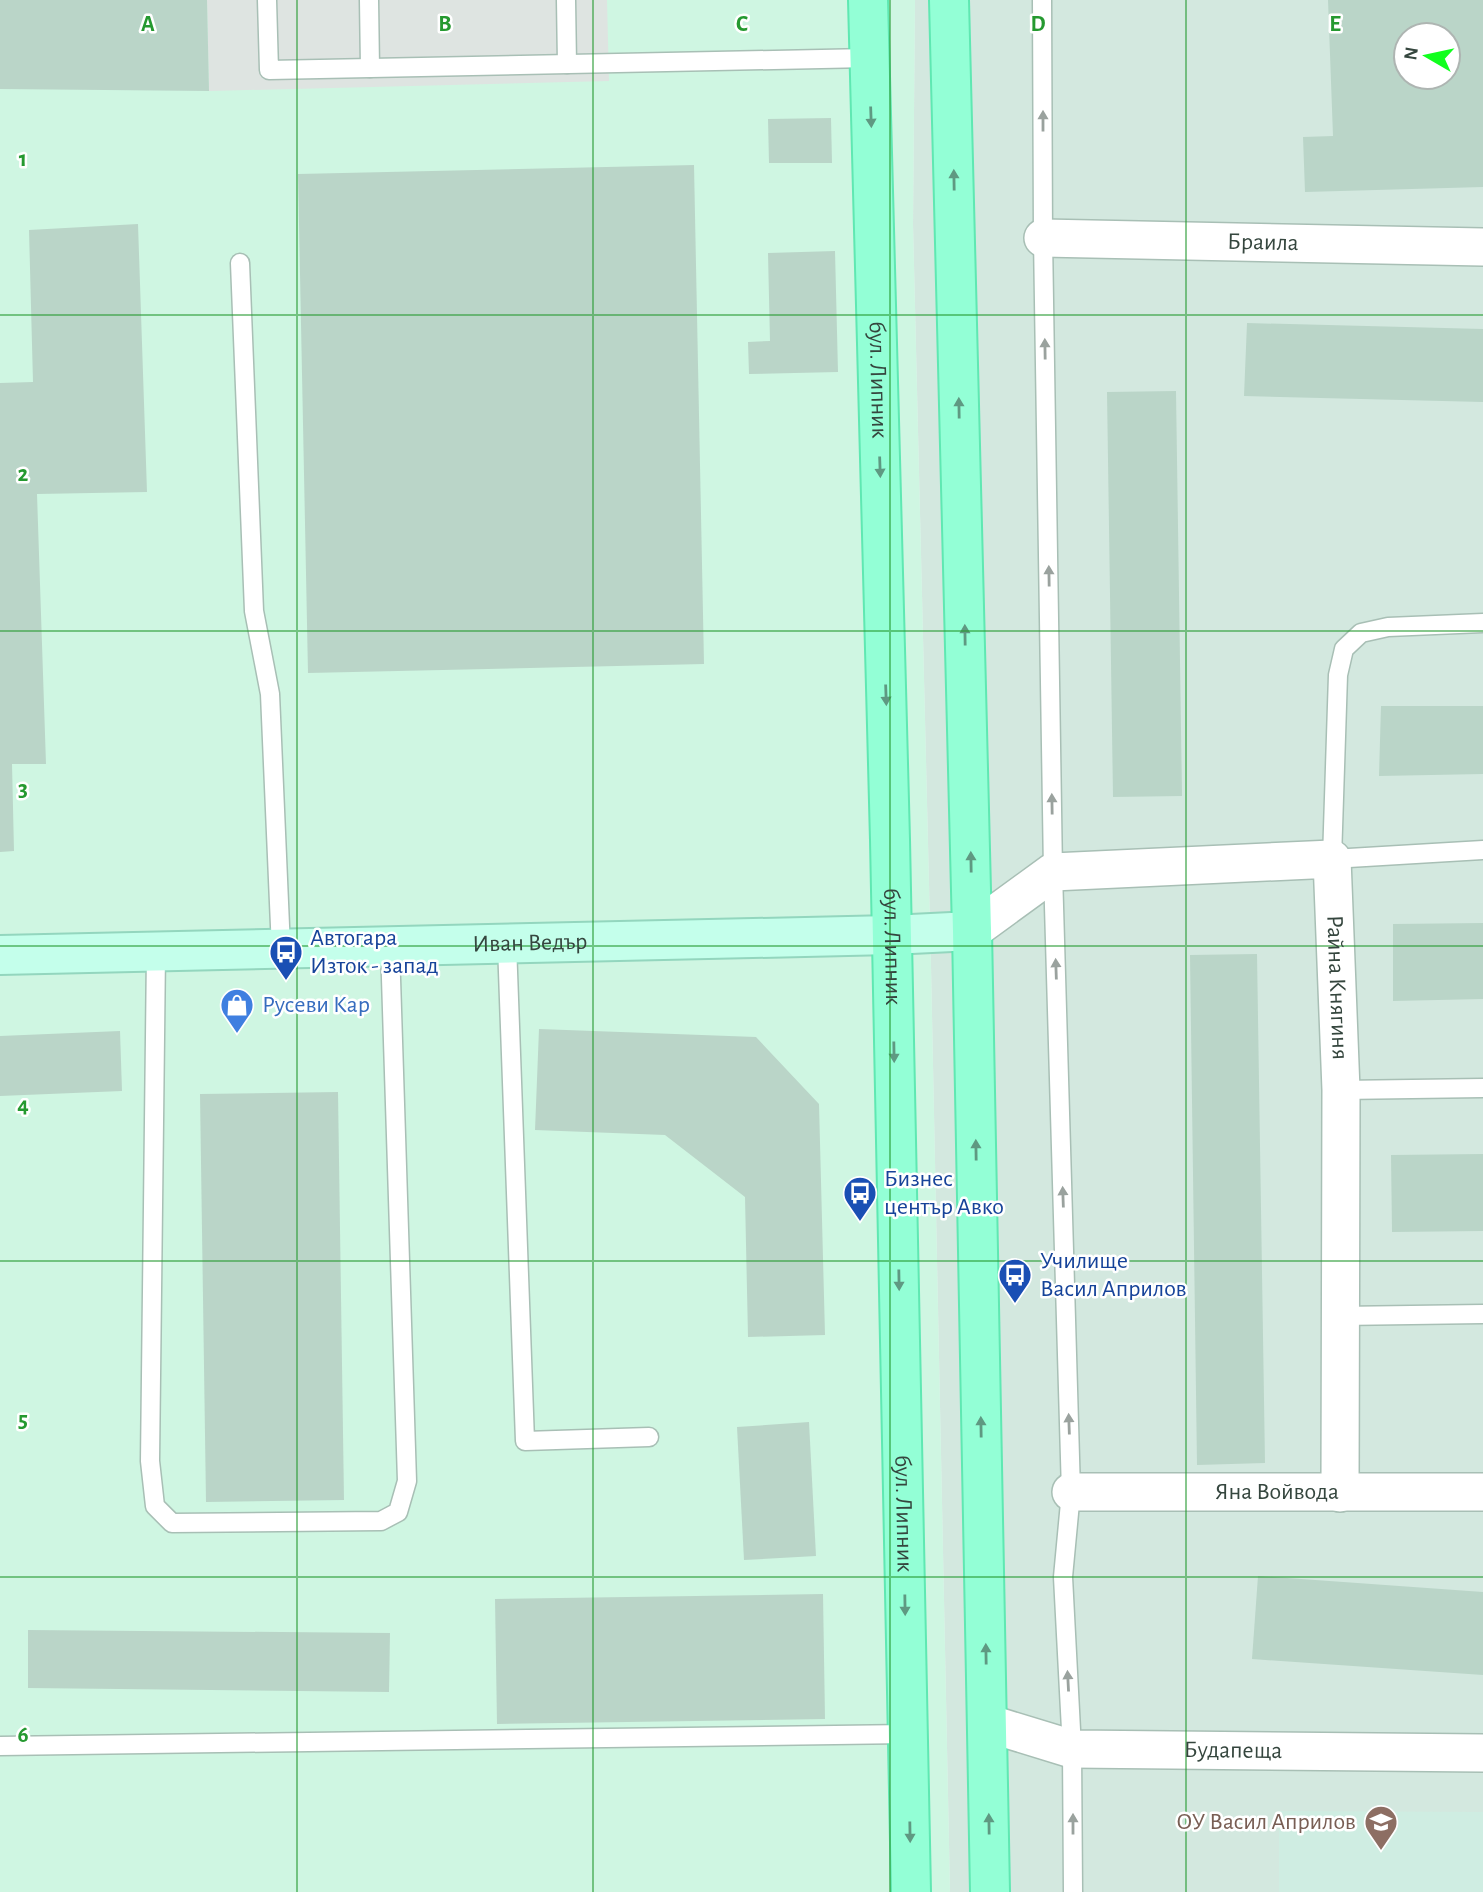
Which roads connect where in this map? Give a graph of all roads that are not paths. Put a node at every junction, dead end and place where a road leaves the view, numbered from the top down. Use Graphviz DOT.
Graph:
graph roads {
  1 [pos="267,0"];
  2 [pos="369,0"];
  3 [pos="566,0"];
  4 [pos="868,0"];
  5 [pos="949,0"];
  6 [pos="1042,0"];
  7 [pos="869,58"];
  8 [pos="567,64"];
  9 [pos="370,68"];
  10 [pos="1043,238"];
  11 [pos="1483,247"];
  12 [pos="240,264"];
  13 [pos="1483,623"];
  14 [pos="1483,850"];
  15 [pos="1332,859"];
  16 [pos="1053,872"];
  17 [pos="972,931"];
  18 [pos="891,935"];
  19 [pos="507,944"];
  20 [pos="390,947"];
  21 [pos="281,949"];
  22 [pos="156,952"];
  23 [pos="0,955"];
  24 [pos="1483,1088"];
  25 [pos="1341,1090"];
  26 [pos="1483,1314"];
  27 [pos="1340,1316"];
  28 [pos="649,1437"];
  29 [pos="1071,1492"];
  30 [pos="1483,1492"];
  31 [pos="1340,1493"];
  32 [pos="987,1723"];
  33 [pos="908,1734"];
  34 [pos="0,1746"];
  35 [pos="1072,1749"];
  36 [pos="1483,1754"];
  37 [pos="911,1892"];
  38 [pos="990,1892"];
  39 [pos="1073,1892"];
  1 -- 9 [label="lane"];
  2 -- 9 [label="lane"];
  3 -- 8 [label="lane"];
  4 -- 7 [label="main road, бул. Липник"];
  17 -- 5 [label="main road, one-way"];
  10 -- 6 [label="lane, one-way"];
  7 -- 8 [label="lane"];
  7 -- 18 [label="main road, бул. Липник, one-way"];
  8 -- 9 [label="lane"];
  10 -- 11 [label="street, Браила"];
  16 -- 10 [label="lane, one-way"];
  12 -- 21 [label="lane"];
  13 -- 15 [label="lane"];
  14 -- 15 [label="lane"];
  15 -- 16 [label="street"];
  15 -- 25 [label="street, Райна Княгиня"];
  16 -- 17 [label="street"];
  29 -- 16 [label="lane, one-way"];
  17 -- 18 [label="street, Иван Ведър"];
  32 -- 17 [label="main road, one-way"];
  18 -- 19 [label="street, Иван Ведър"];
  18 -- 33 [label="main road, бул. Липник, one-way"];
  19 -- 20 [label="street, Иван Ведър"];
  19 -- 28 [label="lane"];
  20 -- 21 [label="street, Иван Ведър"];
  20 -- 22 [label="lane"];
  21 -- 22 [label="street, Иван Ведър"];
  22 -- 23 [label="street, Иван Ведър"];
  24 -- 25 [label="lane"];
  25 -- 27 [label="street, Райна Княгиня"];
  26 -- 27 [label="lane"];
  27 -- 31 [label="street, Райна Княгиня"];
  29 -- 31 [label="street, Яна Войвода"];
  35 -- 29 [label="lane, one-way"];
  30 -- 31 [label="street, Яна Войвода"];
  32 -- 35 [label="street, Будапеща"];
  38 -- 32 [label="main road, one-way"];
  33 -- 34 [label="lane"];
  33 -- 37 [label="main road, бул. Липник, one-way"];
  35 -- 36 [label="street, Будапеща"];
  39 -- 35 [label="lane, one-way"];
}
